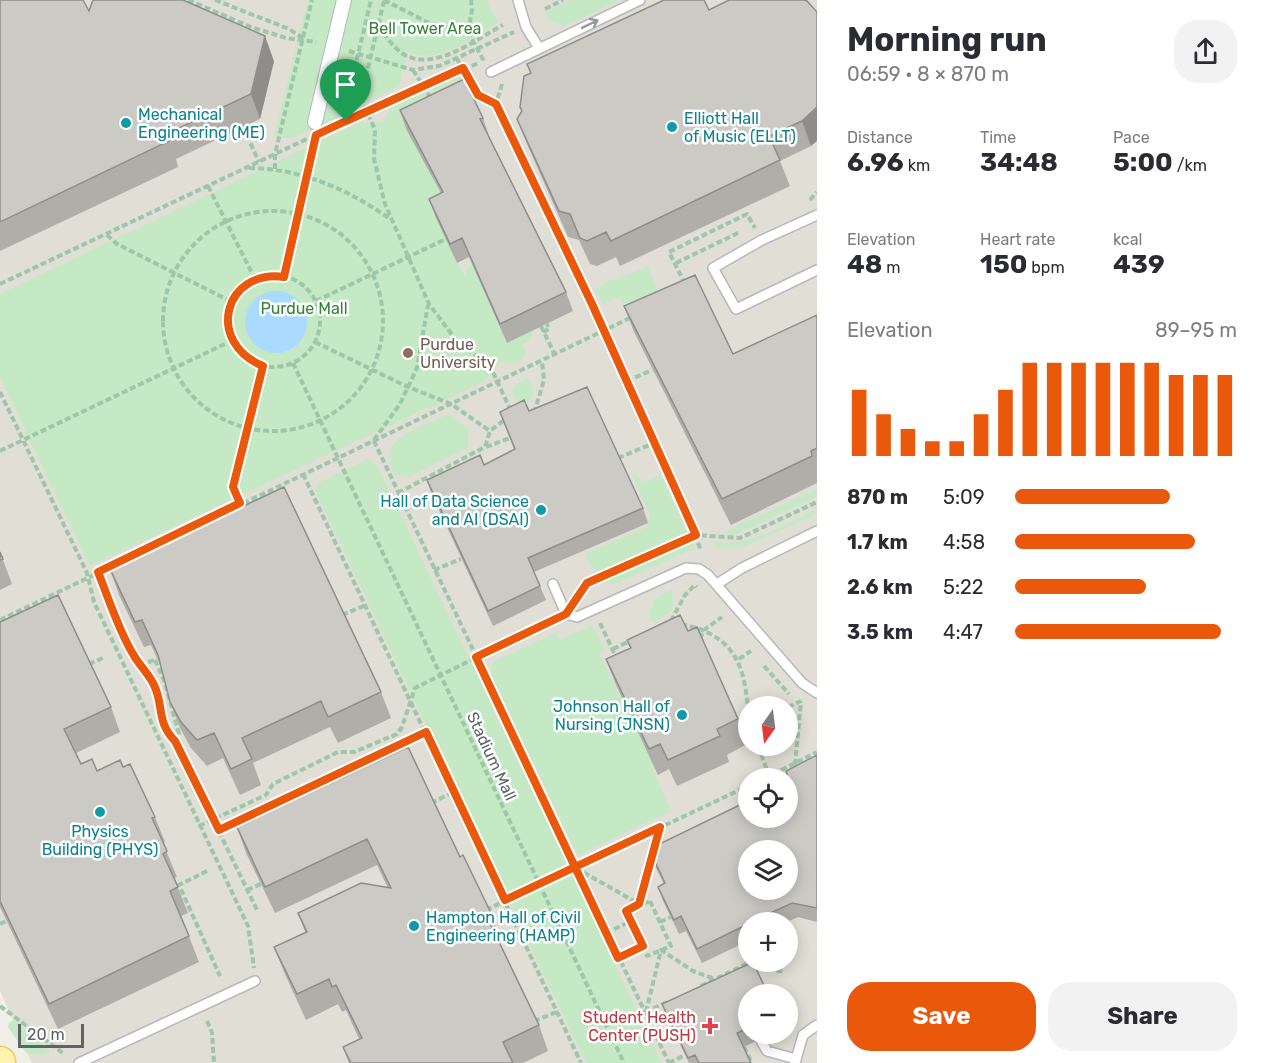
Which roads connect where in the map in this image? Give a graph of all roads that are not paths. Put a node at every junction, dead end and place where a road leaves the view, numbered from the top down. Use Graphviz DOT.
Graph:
graph roads {
  1 [pos="344,0"];
  2 [pos="518,0"];
  3 [pos="640,0"];
  4 [pos="539,48"];
  5 [pos="491,72"];
  6 [pos="319,129"];
  7 [pos="817,215"];
  8 [pos="817,270"];
  9 [pos="817,531"];
  10 [pos="553,584"];
  11 [pos="717,584"];
  12 [pos="817,693"];
  13 [pos="255,981"];
  14 [pos="817,1025"];
  15 [pos="763,1044"];
  16 [pos="796,1061"];
  17 [pos="79,1063"];
  1 -- 6 [label="street"];
  2 -- 4 [label="lane"];
  4 -- 3 [label="lane, one-way"];
  4 -- 5 [label="lane"];
  7 -- 8 [label="lane"];
  9 -- 11 [label="lane"];
  10 -- 11 [label="lane"];
  11 -- 12 [label="lane"];
  13 -- 17 [label="lane"];
  14 -- 16 [label="lane"];
  15 -- 16 [label="lane"];
}
